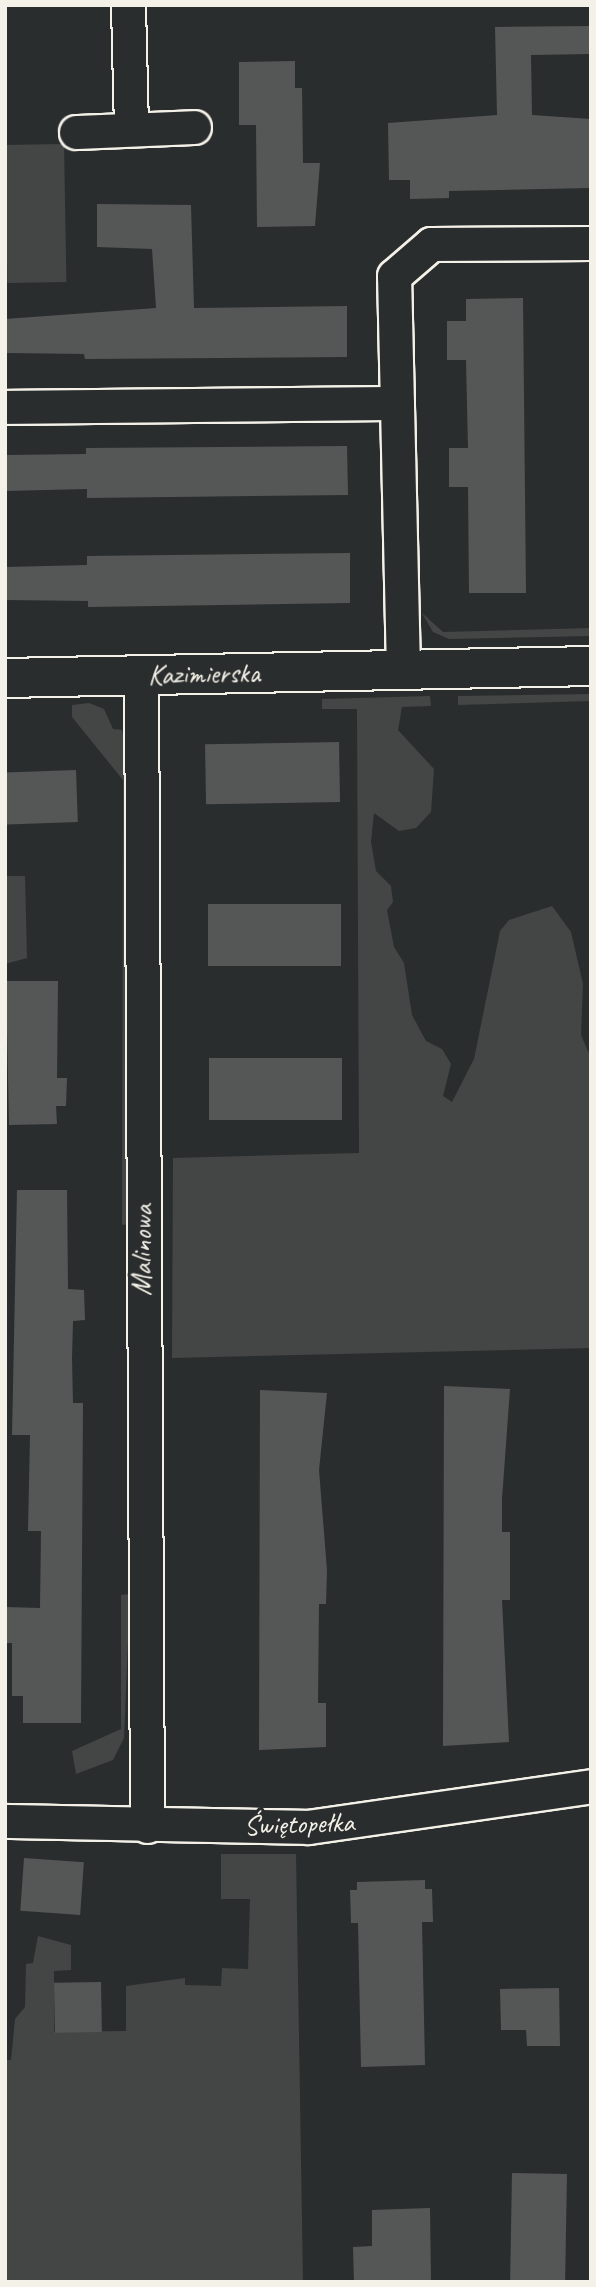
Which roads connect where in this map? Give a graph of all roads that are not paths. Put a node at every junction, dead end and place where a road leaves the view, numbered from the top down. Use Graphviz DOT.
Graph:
graph roads {
  1 [pos="128,5"];
  2 [pos="194,127"];
  3 [pos="131,129"];
  4 [pos="76,132"];
  5 [pos="591,243"];
  6 [pos="397,403"];
  7 [pos="5,407"];
  8 [pos="591,666"];
  9 [pos="403,670"];
  10 [pos="141,676"];
  11 [pos="5,678"];
  12 [pos="591,1786"];
  13 [pos="5,1821"];
  14 [pos="147,1826"];
  1 -- 3 [label="street"];
  2 -- 3 [label="street"];
  3 -- 4 [label="street"];
  5 -- 6 [label="street"];
  6 -- 7 [label="street"];
  6 -- 9 [label="street"];
  8 -- 9 [label="street, Kazimierska"];
  9 -- 10 [label="street, Kazimierska"];
  10 -- 11 [label="street, Kazimierska"];
  10 -- 14 [label="street, Malinowa"];
  12 -- 14 [label="street, Świętopełka"];
  13 -- 14 [label="street, Świętopełka"];
}
